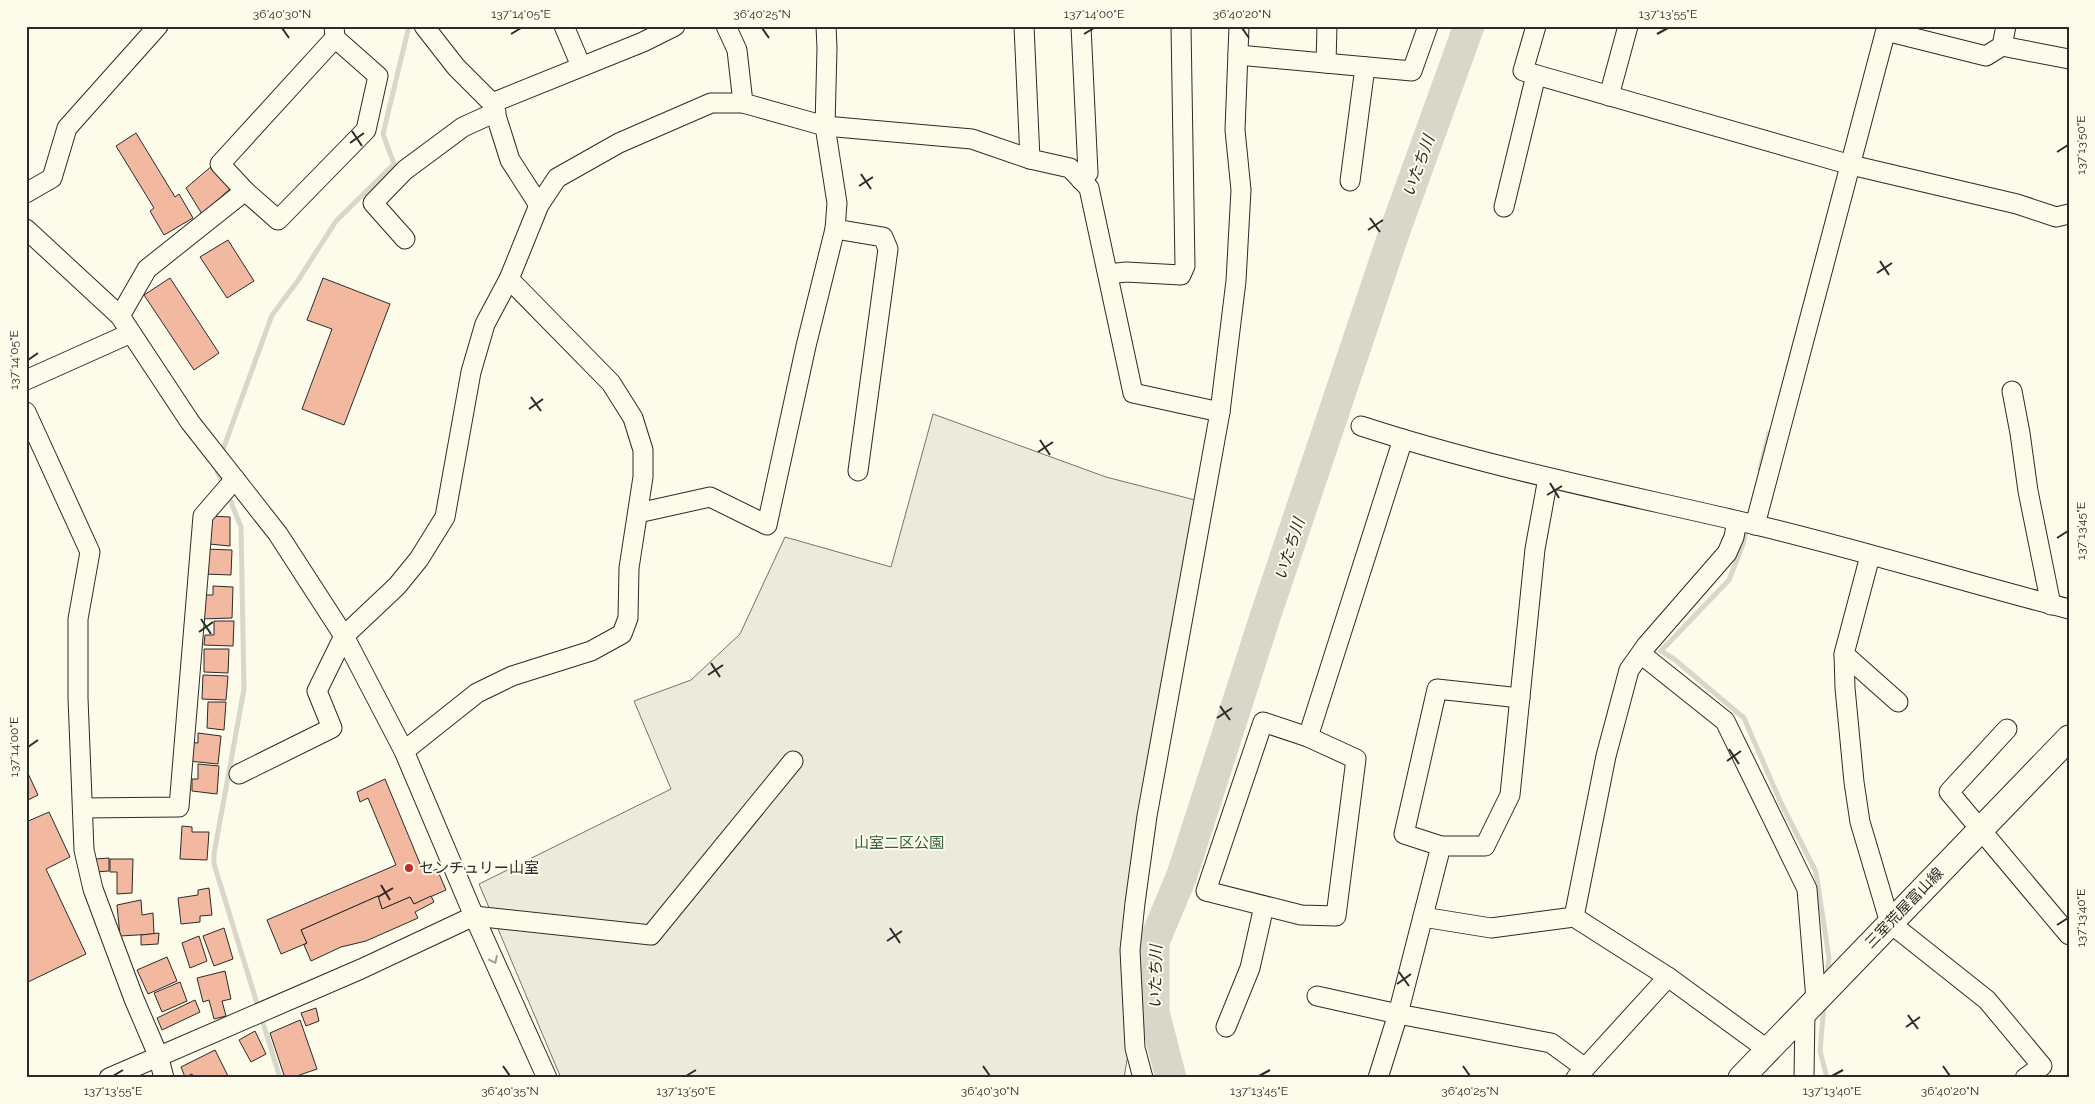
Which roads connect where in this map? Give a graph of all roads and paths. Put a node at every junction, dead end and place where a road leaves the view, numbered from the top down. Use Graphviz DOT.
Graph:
graph roads {
  1 [pos="158,26"];
  2 [pos="424,26"];
  3 [pos="564,26"];
  4 [pos="675,26"];
  5 [pos="726,26"];
  6 [pos="826,26"];
  7 [pos="1024,26"];
  8 [pos="1081,26"];
  9 [pos="1181,26"];
  10 [pos="1239,26"];
  11 [pos="1327,26"];
  12 [pos="1428,26"];
  13 [pos="1536,26"];
  14 [pos="1628,26"];
  15 [pos="2006,26"];
  16 [pos="1886,28"];
  17 [pos="335,32"];
  18 [pos="2002,46"];
  19 [pos="1238,54"];
  20 [pos="2069,59"];
  21 [pos="1326,63"];
  22 [pos="582,66"];
  23 [pos="1364,67"];
  24 [pos="1536,75"];
  25 [pos="1609,96"];
  26 [pos="743,103"];
  27 [pos="494,107"];
  28 [pos="825,126"];
  29 [pos="1030,159"];
  30 [pos="1851,165"];
  31 [pos="1081,180"];
  32 [pos="1350,181"];
  33 [pos="245,191"];
  34 [pos="26,193"];
  35 [pos="539,205"];
  36 [pos="1504,207"];
  37 [pos="2068,215"];
  38 [pos="835,228"];
  39 [pos="26,229"];
  40 [pos="405,239"];
  41 [pos="1108,274"];
  42 [pos="509,279"];
  43 [pos="120,316"];
  44 [pos="131,333"];
  45 [pos="26,380"];
  46 [pos="2012,391"];
  47 [pos="26,412"];
  48 [pos="1220,412"];
  49 [pos="1361,426"];
  50 [pos="1403,440"];
  51 [pos="858,471"];
  52 [pos="1548,478"];
  53 [pos="235,479"];
  54 [pos="638,514"];
  55 [pos="1746,523"];
  56 [pos="1870,556"];
  57 [pos="2060,607"];
  58 [pos="344,636"];
  59 [pos="1641,654"];
  60 [pos="1844,654"];
  61 [pos="1520,698"];
  62 [pos="1898,702"];
  63 [pos="2007,728"];
  64 [pos="1308,737"];
  65 [pos="2069,738"];
  66 [pos="404,751"];
  67 [pos="793,761"];
  68 [pos="239,774"];
  69 [pos="83,808"];
  70 [pos="1981,828"];
  71 [pos="1441,846"];
  72 [pos="1264,906"];
  73 [pos="474,916"];
  74 [pos="1423,917"];
  75 [pos="1574,918"];
  76 [pos="1890,923"];
  77 [pos="2069,935"];
  78 [pos="1668,976"];
  79 [pos="1317,996"];
  80 [pos="1810,1006"];
  81 [pos="1398,1014"];
  82 [pos="1226,1027"];
  83 [pos="1768,1050"];
  84 [pos="158,1055"];
  85 [pos="2047,1072"];
  86 [pos="1580,1073"];
  87 [pos="109,1078"];
  88 [pos="164,1078"];
  89 [pos="547,1078"];
  90 [pos="1143,1078"];
  91 [pos="1378,1078"];
  92 [pos="1740,1078"];
  93 [pos="1804,1078"];
  94 [pos="2025,1078"];
  1 -- 34 [label="street"];
  2 -- 27 [label="street"];
  3 -- 22 [label="street"];
  4 -- 22 [label="street"];
  5 -- 26 [label="street"];
  6 -- 28 [label="street"];
  7 -- 29 [label="street"];
  8 -- 31 [label="street"];
  9 -- 41 [label="street"];
  10 -- 19 [label="street"];
  11 -- 21 [label="street"];
  12 -- 23 [label="street"];
  13 -- 24 [label="street"];
  14 -- 25 [label="street"];
  15 -- 18 [label="street"];
  16 -- 18 [label="street"];
  16 -- 30 [label="street"];
  17 -- 33 [label="street"];
  17 -- 33 [label="street"];
  18 -- 20 [label="street"];
  19 -- 21 [label="street"];
  19 -- 48 [label="street"];
  21 -- 23 [label="street"];
  22 -- 27 [label="street"];
  23 -- 32 [label="street"];
  24 -- 25 [label="street"];
  24 -- 36 [label="street"];
  25 -- 30 [label="street"];
  26 -- 28 [label="street"];
  26 -- 35 [label="street"];
  27 -- 35 [label="street"];
  27 -- 40 [label="street"];
  28 -- 29 [label="street"];
  28 -- 38 [label="street"];
  29 -- 31 [label="street"];
  30 -- 37 [label="street"];
  30 -- 55 [label="street"];
  31 -- 41 [label="street"];
  33 -- 43 [label="street"];
  35 -- 42 [label="street"];
  38 -- 51 [label="street"];
  38 -- 54 [label="street"];
  39 -- 43 [label="street"];
  41 -- 48 [label="street"];
  42 -- 54 [label="street"];
  42 -- 58 [label="street"];
  43 -- 44 [label="street"];
  44 -- 45 [label="street"];
  44 -- 53 [label="street"];
  46 -- 57 [label="street"];
  47 -- 69 [label="street"];
  48 -- 90 [label="street"];
  49 -- 50 [label="street"];
  50 -- 52 [label="street"];
  50 -- 64 [label="street"];
  52 -- 55 [label="street"];
  52 -- 61 [label="street"];
  53 -- 58 [label="street"];
  53 -- 69 [label="street"];
  54 -- 66 [label="street"];
  55 -- 56 [label="street"];
  55 -- 59 [label="street"];
  56 -- 57 [label="street"];
  56 -- 60 [label="street"];
  58 -- 66 [label="street"];
  58 -- 68 [label="street"];
  59 -- 75 [label="street"];
  59 -- 80 [label="street"];
  60 -- 62 [label="street"];
  60 -- 76 [label="street"];
  61 -- 71 [label="street"];
  61 -- 71 [label="street"];
  63 -- 70 [label="street"];
  64 -- 72 [label="street"];
  64 -- 72 [label="street"];
  65 -- 70 [label="main road, 三室荒屋富山線"];
  66 -- 73 [label="street"];
  67 -- 73 [label="street"];
  69 -- 84 [label="street"];
  70 -- 76 [label="main road, 三室荒屋富山線"];
  70 -- 77 [label="street"];
  71 -- 74 [label="street"];
  72 -- 82 [label="street"];
  73 -- 84 [label="street"];
  73 -- 89 [label="street, one-way"];
  74 -- 75 [label="street"];
  74 -- 81 [label="street"];
  75 -- 78 [label="street"];
  76 -- 80 [label="main road, 三室荒屋富山線"];
  76 -- 85 [label="street"];
  78 -- 83 [label="street"];
  78 -- 86 [label="street"];
  79 -- 81 [label="street"];
  80 -- 83 [label="main road, 三室荒屋富山線"];
  80 -- 93 [label="street"];
  81 -- 86 [label="street"];
  81 -- 91 [label="street"];
  83 -- 92 [label="main road, 三室荒屋富山線"];
  84 -- 87 [label="street"];
  84 -- 88 [label="street"];
  85 -- 94 [label="street"];
}
